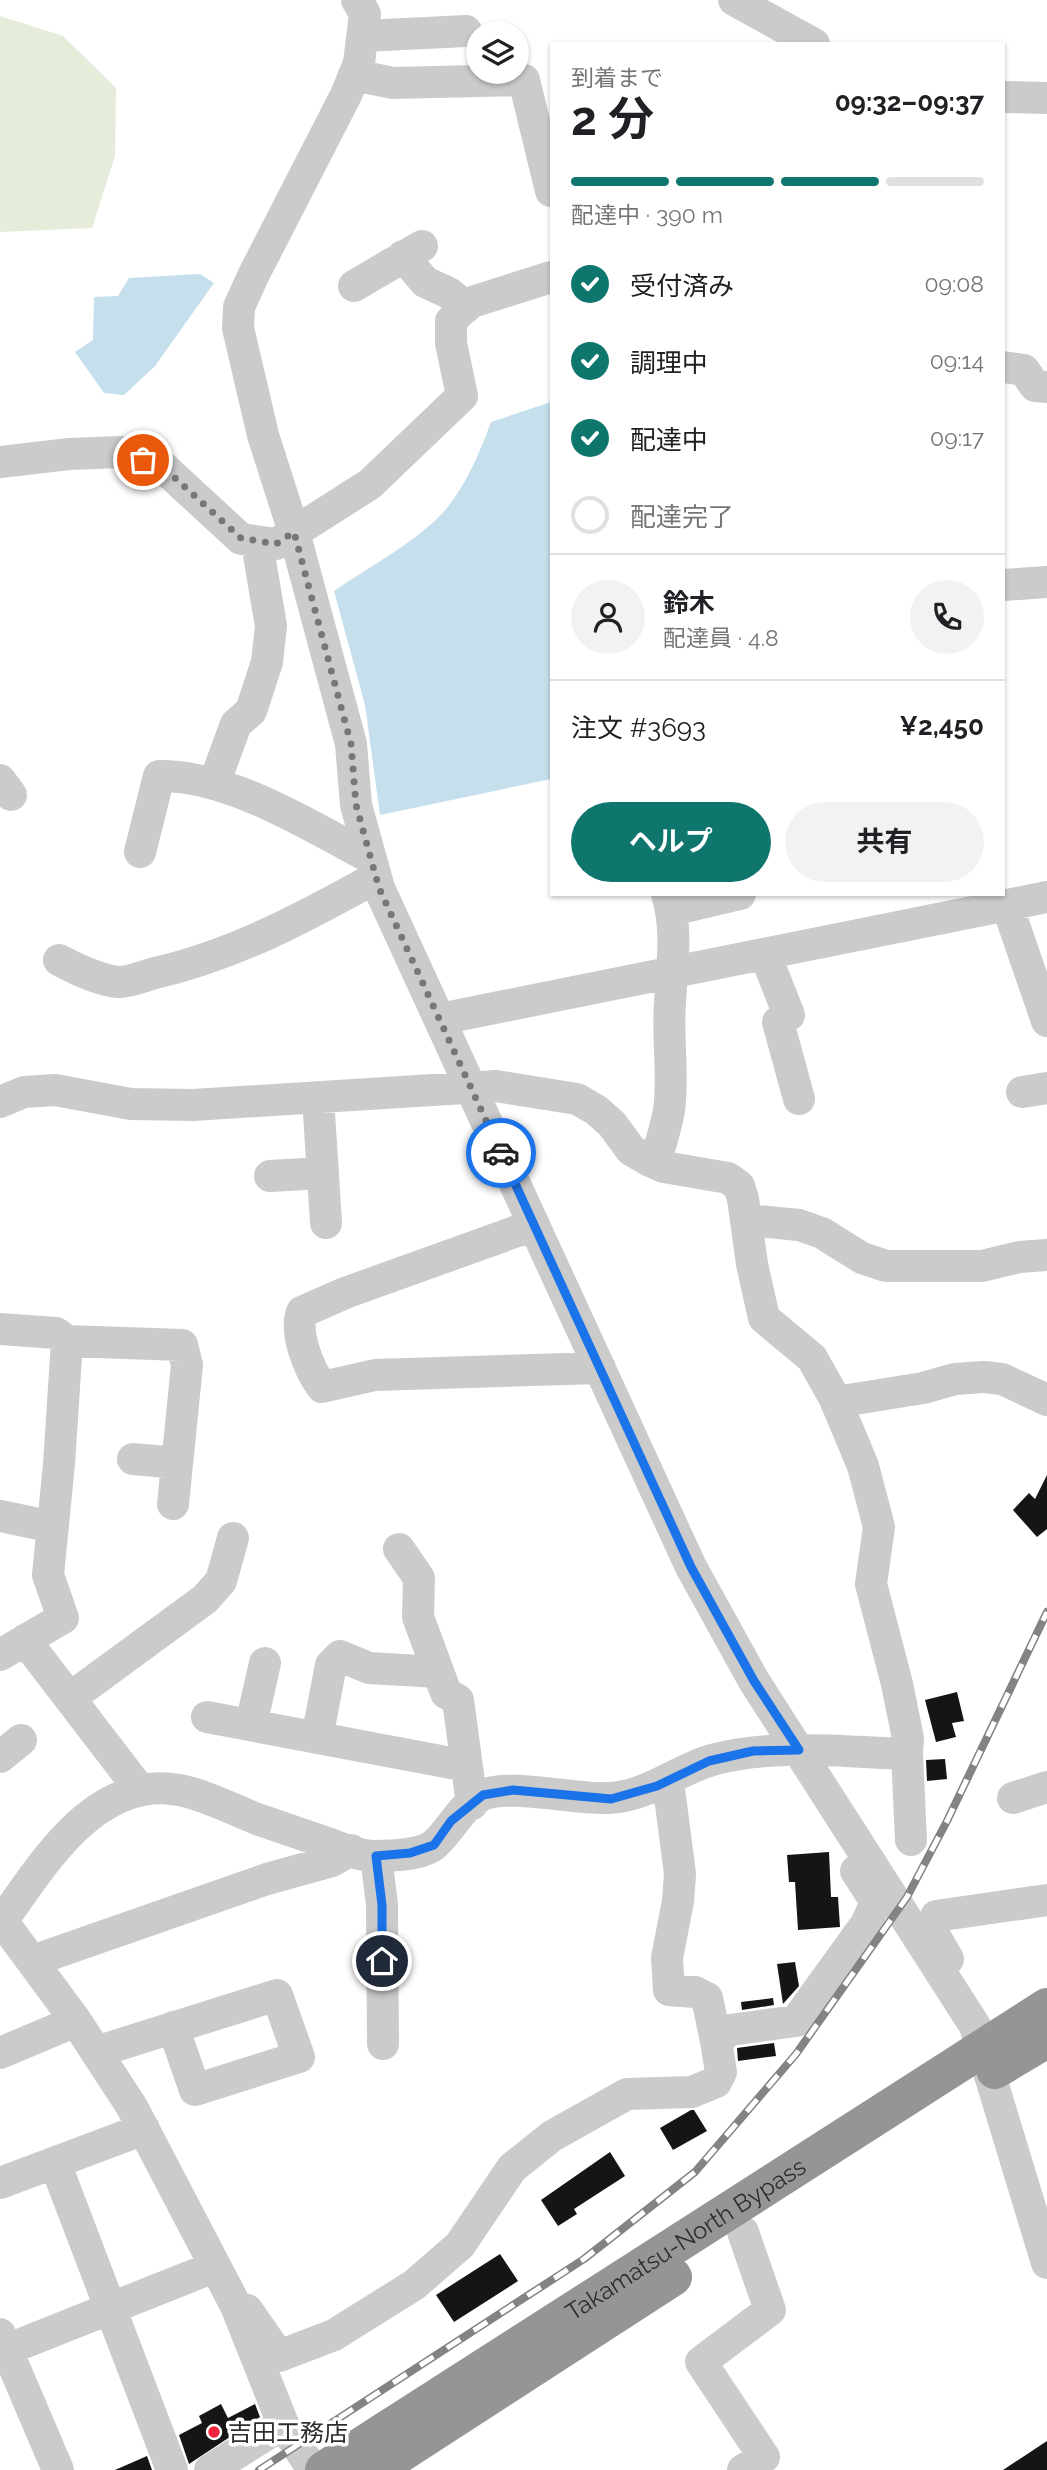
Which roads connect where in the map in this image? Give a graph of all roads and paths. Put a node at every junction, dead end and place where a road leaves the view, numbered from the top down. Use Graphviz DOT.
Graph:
graph roads {
  1 [pos="357,0"];
  2 [pos="734,0"];
  3 [pos="466,31"];
  4 [pos="364,36"];
  5 [pos="810,42"];
  6 [pos="354,75"];
  7 [pos="1005,97"];
  8 [pos="1047,98"];
  9 [pos="548,158"];
  10 [pos="550,180"];
  11 [pos="550,277"];
  12 [pos="354,286"];
  13 [pos="466,307"];
  14 [pos="1005,367"];
  15 [pos="1047,387"];
  16 [pos="0,462"];
  17 [pos="294,532"];
  18 [pos="257,543"];
  19 [pos="1047,570"];
  20 [pos="1047,582"];
  21 [pos="1005,585"];
  22 [pos="214,784"];
  23 [pos="140,852"];
  24 [pos="371,867"];
  25 [pos="722,896"];
  26 [pos="1047,897"];
  27 [pos="669,902"];
  28 [pos="992,903"];
  29 [pos="765,954"];
  30 [pos="58,960"];
  31 [pos="674,972"];
  32 [pos="440,1019"];
  33 [pos="1047,1021"];
  34 [pos="471,1086"];
  35 [pos="318,1097"];
  36 [pos="799,1099"];
  37 [pos="0,1102"];
  38 [pos="655,1163"];
  39 [pos="323,1173"];
  40 [pos="270,1175"];
  41 [pos="747,1220"];
  42 [pos="326,1223"];
  43 [pos="534,1225"];
  44 [pos="1047,1255"];
  45 [pos="0,1329"];
  46 [pos="67,1341"];
  47 [pos="600,1368"];
  48 [pos="1047,1400"];
  49 [pos="836,1402"];
  50 [pos="133,1459"];
  51 [pos="177,1463"];
  52 [pos="173,1504"];
  53 [pos="0,1516"];
  54 [pos="53,1527"];
  55 [pos="233,1538"];
  56 [pos="399,1549"];
  57 [pos="13,1648"];
  58 [pos="264,1663"];
  59 [pos="438,1672"];
  60 [pos="70,1698"];
  61 [pos="207,1717"];
  62 [pos="251,1725"];
  63 [pos="317,1738"];
  64 [pos="789,1749"];
  65 [pos="907,1754"];
  66 [pos="467,1766"];
  67 [pos="668,1781"];
  68 [pos="140,1790"];
  69 [pos="472,1804"];
  70 [pos="911,1840"];
  71 [pos="364,1853"];
  72 [pos="1047,1900"];
  73 [pos="1,1920"];
  74 [pos="32,1961"];
  75 [pos="1047,2007"];
  76 [pos="76,2021"];
  77 [pos="173,2027"];
  78 [pos="1047,2039"];
  79 [pos="716,2041"];
  80 [pos="383,2044"];
  81 [pos="982,2049"];
  82 [pos="96,2052"];
  83 [pos="0,2053"];
  84 [pos="144,2129"];
  85 [pos="55,2163"];
  86 [pos="1035,2175"];
  87 [pos="0,2183"];
  88 [pos="743,2232"];
  89 [pos="1047,2263"];
  90 [pos="214,2267"];
  91 [pos="236,2306"];
  92 [pos="110,2309"];
  93 [pos="2,2347"];
  94 [pos="283,2424"];
  95 [pos="760,2466"];
  96 [pos="58,2470"];
  97 [pos="172,2470"];
  98 [pos="209,2470"];
  99 [pos="313,2470"];
  100 [pos="324,2470"];
  101 [pos="375,2470"];
  1 -- 4 [label="street"];
  2 -- 5 [label="street"];
  3 -- 4 [label="street"];
  4 -- 6 [label="street"];
  6 -- 9 [label="street"];
  6 -- 17 [label="street"];
  7 -- 8 [label="street"];
  9 -- 10 [label="street"];
  11 -- 13 [label="street"];
  12 -- 13 [label="street"];
  13 -- 17 [label="street"];
  14 -- 15 [label="street"];
  16 -- 18 [label="street"];
  17 -- 18 [label="street"];
  17 -- 24 [label="street"];
  18 -- 22 [label="street"];
  19 -- 20 [label="street"];
  20 -- 21 [label="street"];
  22 -- 23 [label="street"];
  22 -- 24 [label="street"];
  24 -- 30 [label="street"];
  24 -- 32 [label="street"];
  25 -- 27 [label="street"];
  26 -- 28 [label="street"];
  27 -- 31 [label="street"];
  28 -- 29 [label="street"];
  28 -- 33 [label="street"];
  29 -- 31 [label="street"];
  29 -- 36 [label="street"];
  31 -- 32 [label="street"];
  31 -- 38 [label="street"];
  32 -- 34 [label="street"];
  34 -- 35 [label="street"];
  34 -- 38 [label="street"];
  34 -- 43 [label="street"];
  35 -- 37 [label="street"];
  35 -- 39 [label="street"];
  38 -- 41 [label="street"];
  39 -- 40 [label="street"];
  39 -- 42 [label="street"];
  41 -- 44 [label="street"];
  41 -- 49 [label="street"];
  43 -- 47 [label="street"];
  43 -- 47 [label="street"];
  45 -- 46 [label="street"];
  46 -- 51 [label="street"];
  46 -- 54 [label="street"];
  47 -- 64 [label="street"];
  48 -- 49 [label="street"];
  49 -- 65 [label="street"];
  50 -- 51 [label="street"];
  51 -- 52 [label="street"];
  53 -- 54 [label="street"];
  54 -- 57 [label="street"];
  55 -- 60 [label="street"];
  56 -- 59 [label="street"];
  57 -- 60 [label="street"];
  58 -- 62 [label="street"];
  59 -- 63 [label="street"];
  59 -- 66 [label="street"];
  60 -- 68 [label="street"];
  61 -- 62 [label="street"];
  62 -- 63 [label="street"];
  63 -- 66 [label="street"];
  64 -- 65 [label="street"];
  64 -- 67 [label="street"];
  64 -- 79 [label="street"];
  64 -- 81 [label="street"];
  65 -- 70 [label="street"];
  66 -- 69 [label="street"];
  67 -- 69 [label="street"];
  67 -- 79 [label="street"];
  68 -- 71 [label="street"];
  68 -- 73 [label="street"];
  69 -- 71 [label="street"];
  71 -- 74 [label="street"];
  71 -- 80 [label="street"];
  72 -- 81 [label="street"];
  73 -- 74 [label="street"];
  74 -- 76 [label="street"];
  75 -- 81 [label="highway, Takamatsu-North Bypass"];
  76 -- 82 [label="street"];
  76 -- 83 [label="street"];
  77 -- 82 [label="street"];
  78 -- 81 [label="highway, Takamatsu-North Bypass"];
  79 -- 91 [label="street"];
  81 -- 86 [label="street"];
  81 -- 88 [label="highway, Takamatsu-North Bypass"];
  81 -- 100 [label="highway, Takamatsu-North Bypass"];
  82 -- 84 [label="street"];
  84 -- 85 [label="street"];
  84 -- 90 [label="street"];
  85 -- 87 [label="street"];
  85 -- 92 [label="street"];
  86 -- 89 [label="street"];
  88 -- 95 [label="street"];
  88 -- 101 [label="highway, Takamatsu-North Bypass"];
  90 -- 91 [label="street"];
  90 -- 92 [label="street"];
  91 -- 94 [label="street"];
  92 -- 93 [label="street"];
  92 -- 97 [label="street"];
  93 -- 96 [label="street"];
  94 -- 98 [label="street"];
  94 -- 99 [label="street"];
}
